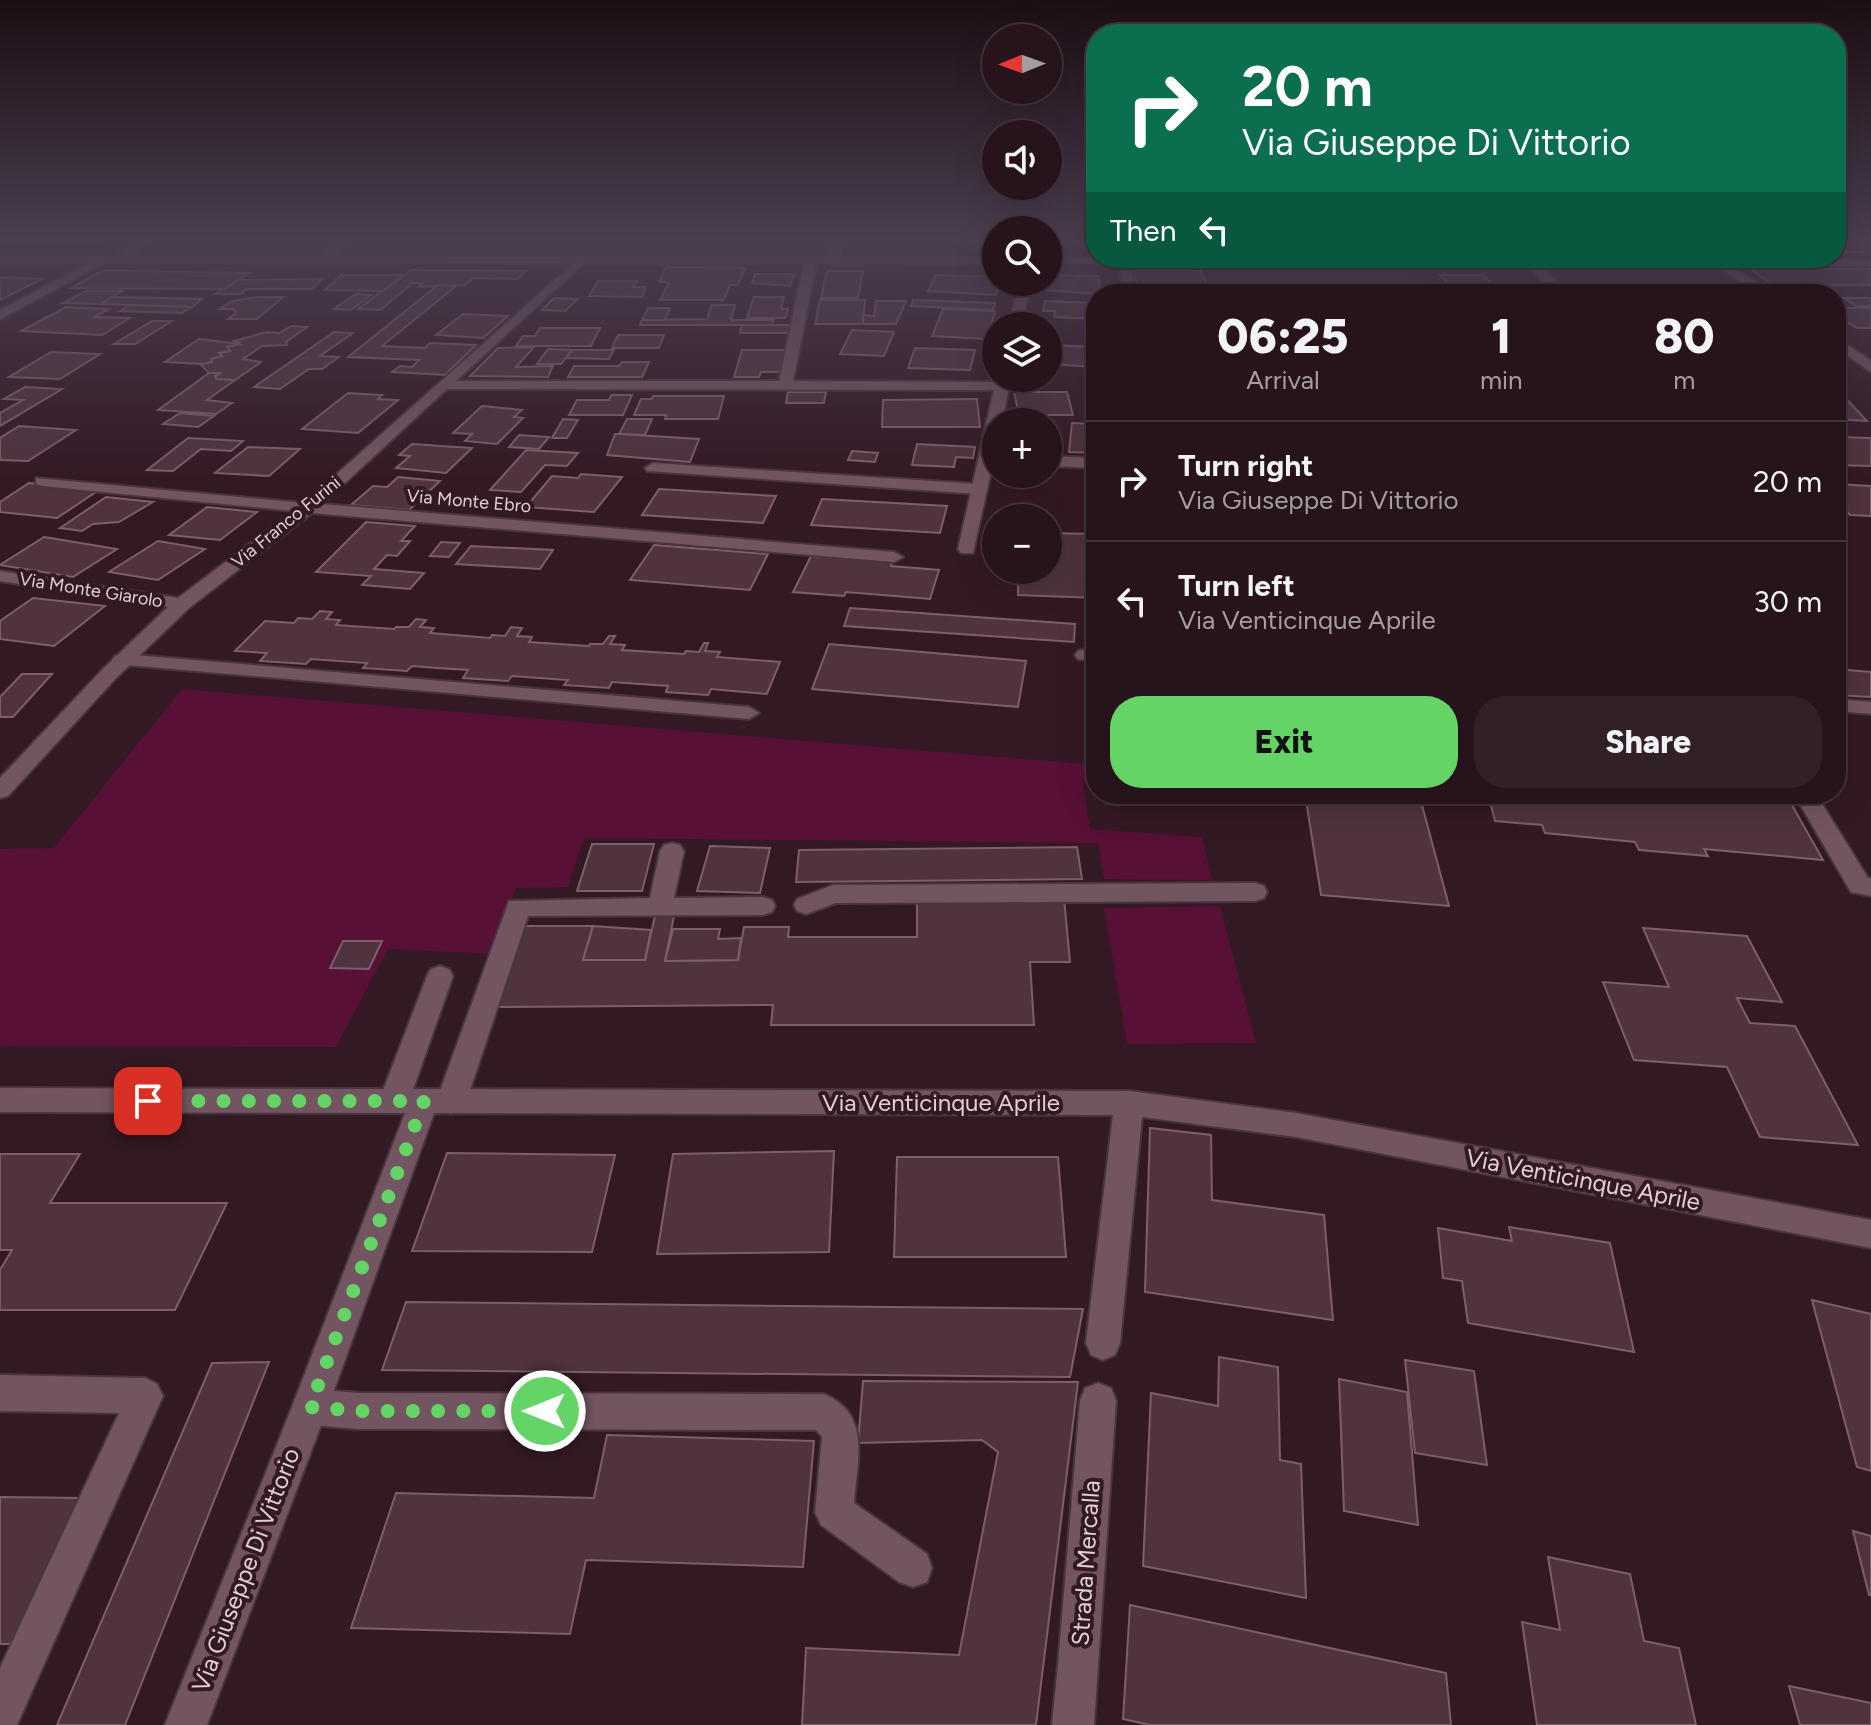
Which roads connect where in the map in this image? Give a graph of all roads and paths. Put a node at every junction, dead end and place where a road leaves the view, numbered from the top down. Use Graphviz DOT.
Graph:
graph roads {
  1 [pos="517,318"];
  2 [pos="799,318"];
  3 [pos="1846,349"];
  4 [pos="1871,368"];
  5 [pos="982,382"];
  6 [pos="444,385"];
  7 [pos="785,385"];
  8 [pos="1062,462"];
  9 [pos="1086,463"];
  10 [pos="653,468"];
  11 [pos="42,481"];
  12 [pos="982,482"];
  13 [pos="979,489"];
  14 [pos="308,508"];
  15 [pos="967,549"];
  16 [pos="894,557"];
  17 [pos="0,576"];
  18 [pos="182,604"];
  19 [pos="122,660"];
  20 [pos="1846,706"];
  21 [pos="1871,708"];
  22 [pos="749,713"];
  23 [pos="0,791"];
  24 [pos="1811,804"];
  25 [pos="672,851"];
  26 [pos="1871,887"];
  27 [pos="1255,892"];
  28 [pos="806,905"];
  29 [pos="763,906"];
  30 [pos="660,907"];
  31 [pos="440,976"];
  32 [pos="0,1100"];
  33 [pos="423,1101"];
  34 [pos="1129,1103"];
  35 [pos="1871,1234"];
  36 [pos="1103,1343"];
  37 [pos="0,1393"];
  38 [pos="1098,1401"];
  39 [pos="310,1407"];
  40 [pos="913,1568"];
  41 [pos="0,1715"];
  42 [pos="186,1725"];
  43 [pos="1073,1725"];
  1 -- 6 [label="street, Via Franco Furini"];
  2 -- 7 [label="street"];
  3 -- 4 [label="street"];
  5 -- 7 [label="street"];
  6 -- 7 [label="street"];
  6 -- 14 [label="street, Via Franco Furini"];
  8 -- 9 [label="street"];
  10 -- 13 [label="street"];
  11 -- 14 [label="street, Via Monte Ebro"];
  12 -- 13 [label="street"];
  13 -- 15 [label="street"];
  14 -- 16 [label="street, Via Monte Ebro"];
  14 -- 18 [label="street, Via Franco Furini"];
  17 -- 18 [label="street, Via Monte Giarolo"];
  18 -- 19 [label="street, Via Franco Furini"];
  19 -- 22 [label="street"];
  19 -- 23 [label="street, Via Franco Furini"];
  20 -- 21 [label="street"];
  24 -- 26 [label="street"];
  25 -- 30 [label="street"];
  27 -- 28 [label="street"];
  29 -- 30 [label="street"];
  30 -- 33 [label="street"];
  31 -- 33 [label="street"];
  32 -- 33 [label="street, Via Venticinque Aprile"];
  33 -- 34 [label="street, Via Venticinque Aprile"];
  33 -- 39 [label="street, Via Giuseppe Di Vittorio"];
  34 -- 35 [label="street, Via Venticinque Aprile"];
  34 -- 36 [label="street"];
  37 -- 41 [label="street"];
  38 -- 43 [label="street, Strada Mercalla"];
  39 -- 40 [label="street"];
  39 -- 42 [label="street, Via Giuseppe Di Vittorio"];
}
